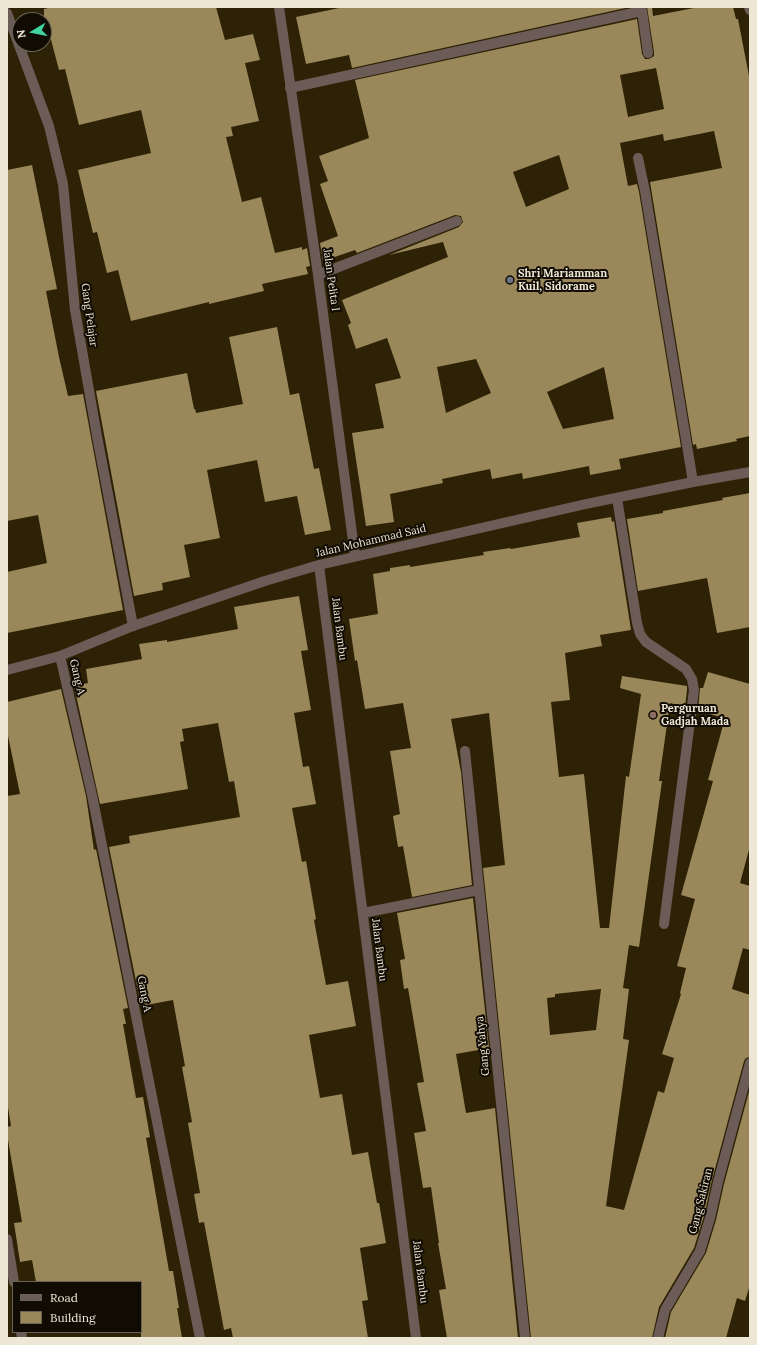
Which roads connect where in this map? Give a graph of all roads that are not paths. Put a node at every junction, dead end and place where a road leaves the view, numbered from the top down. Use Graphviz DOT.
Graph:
graph roads {
  1 [pos="279,7"];
  2 [pos="749,7"];
  3 [pos="750,10"];
  4 [pos="7,13"];
  5 [pos="648,53"];
  6 [pos="290,88"];
  7 [pos="638,158"];
  8 [pos="457,221"];
  9 [pos="318,275"];
  10 [pos="750,472"];
  11 [pos="693,482"];
  12 [pos="617,498"];
  13 [pos="355,556"];
  14 [pos="319,565"];
  15 [pos="134,626"];
  16 [pos="60,656"];
  17 [pos="7,670"];
  18 [pos="465,751"];
  19 [pos="479,890"];
  20 [pos="363,913"];
  21 [pos="664,924"];
  22 [pos="750,1063"];
  23 [pos="7,1239"];
  24 [pos="14,1281"];
  25 [pos="200,1338"];
  26 [pos="416,1338"];
  27 [pos="525,1338"];
  28 [pos="658,1338"];
  1 -- 6 [label="street, Jalan Pelita I"];
  2 -- 3 [label="street"];
  4 -- 15 [label="street, Gang Pelajar"];
  5 -- 6 [label="street"];
  6 -- 9 [label="street, Jalan Pelita I"];
  7 -- 11 [label="street"];
  8 -- 9 [label="street"];
  9 -- 13 [label="street, Jalan Pelita I"];
  10 -- 11 [label="street, Jalan Mohammad Said"];
  11 -- 12 [label="street, Jalan Mohammad Said"];
  12 -- 13 [label="street, Jalan Mohammad Said"];
  12 -- 21 [label="street"];
  13 -- 14 [label="street, Jalan Mohammad Said"];
  14 -- 15 [label="street, Jalan Mohammad Said"];
  14 -- 20 [label="street, Jalan Bambu"];
  15 -- 16 [label="street, Jalan Mohammad Said"];
  16 -- 17 [label="street, Jalan Mohammad Said"];
  16 -- 25 [label="street, Gang A"];
  18 -- 19 [label="street, Gang Yahya"];
  19 -- 20 [label="street"];
  19 -- 27 [label="street, Gang Yahya"];
  20 -- 26 [label="street, Jalan Bambu"];
  22 -- 28 [label="street, Gang Sakiran"];
  23 -- 24 [label="street"];
}
